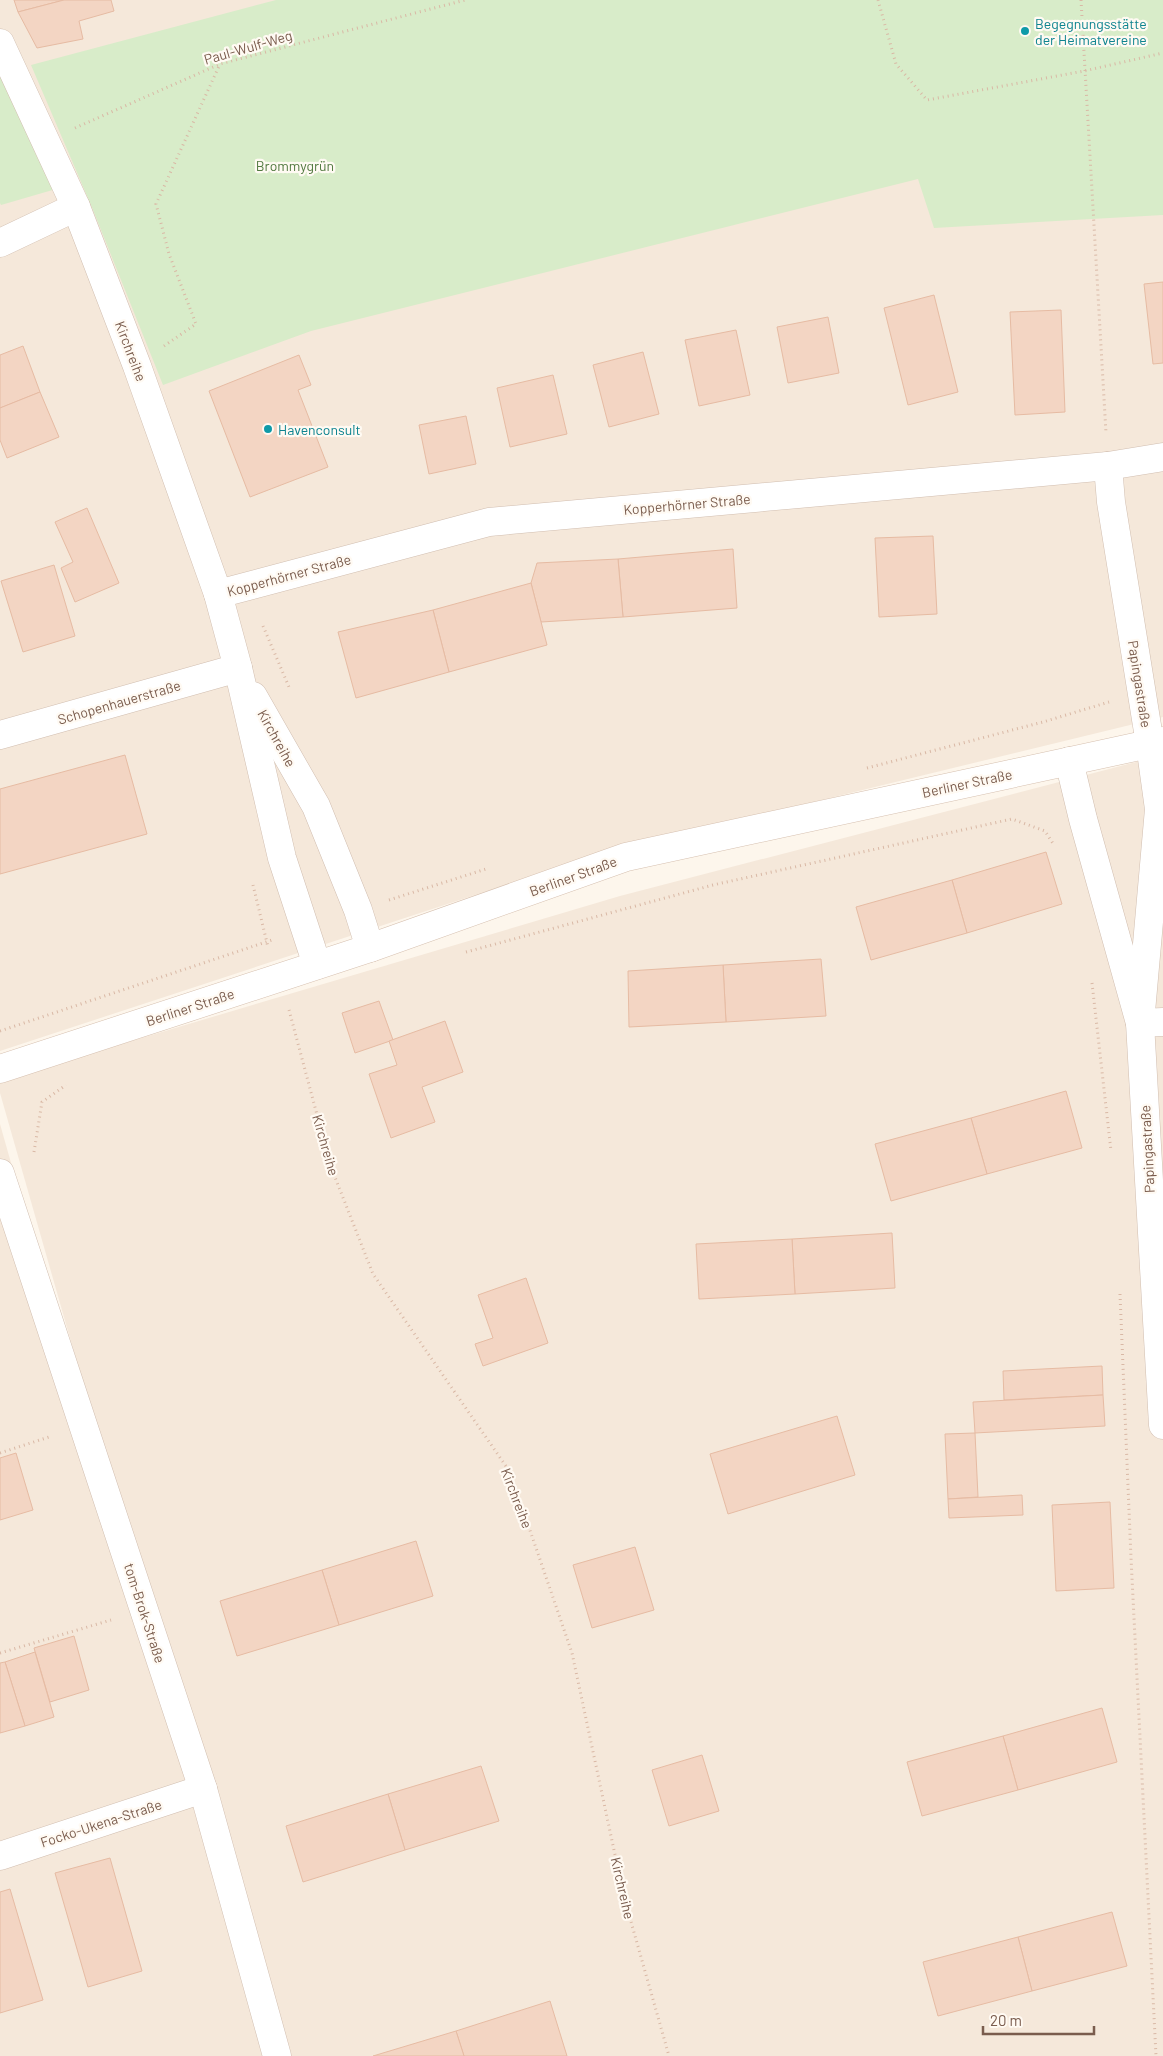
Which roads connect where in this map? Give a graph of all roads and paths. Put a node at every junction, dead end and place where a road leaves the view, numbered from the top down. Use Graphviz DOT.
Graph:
graph roads {
  1 [pos="465,0"];
  2 [pos="878,0"];
  3 [pos="1081,0"];
  4 [pos="0,43"];
  5 [pos="1163,53"];
  6 [pos="220,64"];
  7 [pos="1084,71"];
  8 [pos="46,141"];
  9 [pos="76,207"];
  10 [pos="0,243"];
  11 [pos="137,366"];
  12 [pos="1163,457"];
  13 [pos="1108,466"];
  14 [pos="218,594"];
  15 [pos="238,668"];
  16 [pos="0,735"];
  17 [pos="1157,742"];
  18 [pos="1069,761"];
  19 [pos="1056,848"];
  20 [pos="370,948"];
  21 [pos="459,954"];
  22 [pos="317,965"];
  23 [pos="1091,976"];
  24 [pos="280,978"];
  25 [pos="1152,1022"];
  26 [pos="0,1070"];
  27 [pos="66,1084"];
  28 [pos="34,1152"];
  29 [pos="1112,1152"];
  30 [pos="0,1173"];
  31 [pos="1119,1285"];
  32 [pos="1163,1425"];
  33 [pos="60,1434"];
  34 [pos="0,1452"];
  35 [pos="111,1620"];
  36 [pos="0,1653"];
  37 [pos="202,1789"];
  38 [pos="0,1856"];
  39 [pos="277,2056"];
  40 [pos="669,2056"];
  41 [pos="1156,2056"];
  1 -- 6 [label="path, Paul-Wulf-Weg"];
  2 -- 7 [label="path"];
  3 -- 7 [label="path"];
  4 -- 8 [label="street, Kirchreihe"];
  5 -- 7 [label="path"];
  6 -- 8 [label="path, Paul-Wulf-Weg"];
  6 -- 11 [label="path"];
  7 -- 13 [label="path"];
  8 -- 9 [label="street, Kirchreihe"];
  9 -- 10 [label="street"];
  9 -- 11 [label="street, Kirchreihe"];
  11 -- 14 [label="street, Kirchreihe"];
  12 -- 13 [label="street, Kopperhörner Straße"];
  13 -- 14 [label="street, Kopperhörner Straße"];
  13 -- 17 [label="street, Papingastraße"];
  14 -- 15 [label="street, Kirchreihe"];
  15 -- 16 [label="street, Schopenhauerstraße"];
  15 -- 20 [label="street, Kirchreihe"];
  15 -- 22 [label="street, Kirchreihe"];
  17 -- 18 [label="street, Berliner Straße"];
  17 -- 25 [label="street, Papingastraße"];
  18 -- 20 [label="street, Berliner Straße"];
  18 -- 25 [label="street, Papingastraße"];
  19 -- 21 [label="path"];
  20 -- 22 [label="street, Berliner Straße"];
  22 -- 24 [label="street, Berliner Straße"];
  23 -- 29 [label="path"];
  24 -- 26 [label="street, Berliner Straße"];
  24 -- 40 [label="path, Kirchreihe"];
  25 -- 32 [label="street, Papingastraße"];
  27 -- 28 [label="path"];
  30 -- 37 [label="street, tom-Brok-Straße"];
  31 -- 41 [label="path"];
  33 -- 34 [label="path"];
  35 -- 36 [label="path"];
  37 -- 38 [label="street, Focko-Ukena-Straße"];
  37 -- 39 [label="street, tom-Brok-Straße"];
}
